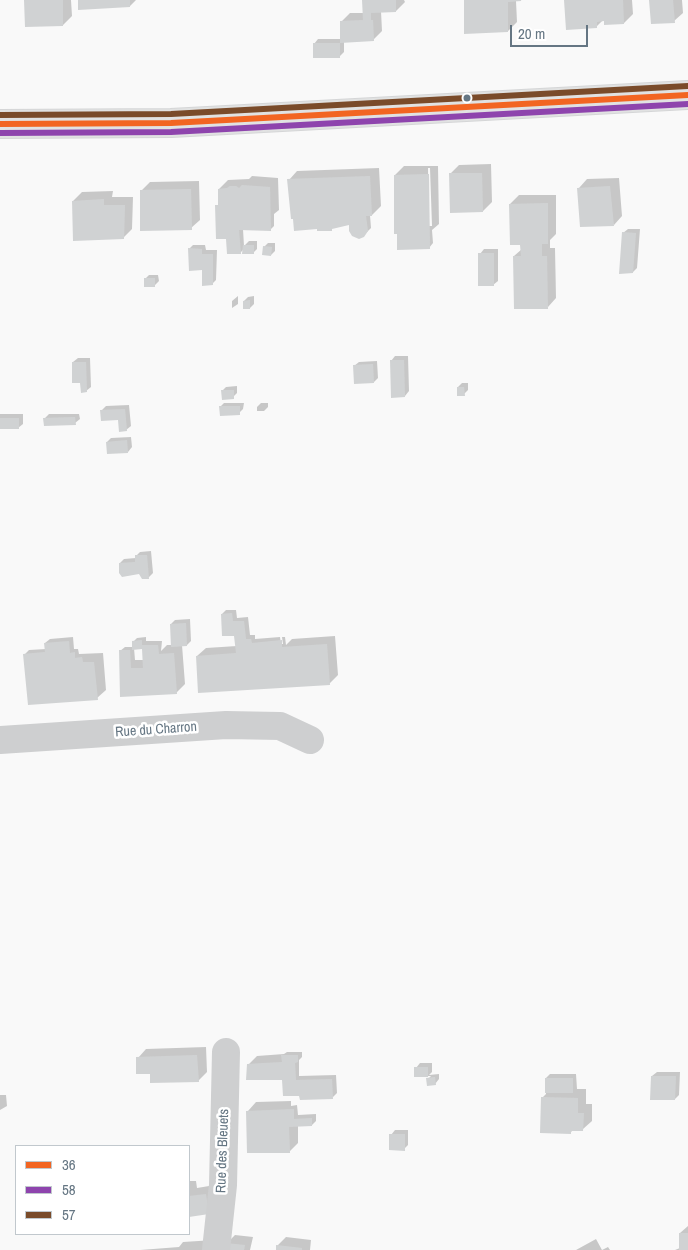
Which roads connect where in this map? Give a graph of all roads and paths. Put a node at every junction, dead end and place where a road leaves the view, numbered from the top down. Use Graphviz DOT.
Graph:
graph roads {
  1 [pos="688,95"];
  2 [pos="0,124"];
  3 [pos="0,740"];
  4 [pos="310,740"];
  5 [pos="226,1052"];
  6 [pos="216,1250"];
  1 -- 2 [label="main road"];
  3 -- 4 [label="street, Rue du Charron"];
  5 -- 6 [label="street, Rue des Bleuets"];
}
